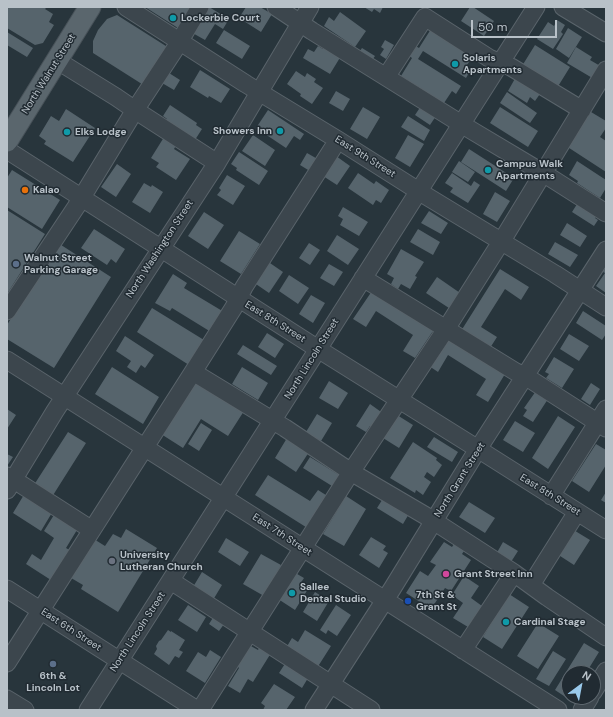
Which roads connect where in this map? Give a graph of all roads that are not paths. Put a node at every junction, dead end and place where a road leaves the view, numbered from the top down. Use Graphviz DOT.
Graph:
graph roads {
  1 [pos="90,7"];
  2 [pos="126,7"];
  3 [pos="200,7"];
  4 [pos="276,7"];
  5 [pos="310,7"];
  6 [pos="536,7"];
  7 [pos="563,7"];
  8 [pos="300,24"];
  9 [pos="606,33"];
  10 [pos="180,41"];
  11 [pos="58,61"];
  12 [pos="500,63"];
  13 [pos="606,70"];
  14 [pos="386,77"];
  15 [pos="260,92"];
  16 [pos="134,110"];
  17 [pos="582,110"];
  18 [pos="461,124"];
  19 [pos="338,140"];
  20 [pos="7,141"];
  21 [pos="7,150"];
  22 [pos="217,163"];
  23 [pos="543,173"];
  24 [pos="419,191"];
  25 [pos="81,198"];
  26 [pos="606,213"];
  27 [pos="501,241"];
  28 [pos="160,249"];
  29 [pos="606,250"];
  30 [pos="363,278"];
  31 [pos="580,290"];
  32 [pos="239,299"];
  33 [pos="606,306"];
  34 [pos="7,311"];
  35 [pos="446,329"];
  36 [pos="318,349"];
  37 [pos="7,360"];
  38 [pos="193,372"];
  39 [pos="525,376"];
  40 [pos="65,396"];
  41 [pos="399,399"];
  42 [pos="603,420"];
  43 [pos="272,421"];
  44 [pos="145,447"];
  45 [pos="478,449"];
  46 [pos="351,472"];
  47 [pos="9,482"];
  48 [pos="551,496"];
  49 [pos="224,498"];
  50 [pos="577,512"];
  51 [pos="434,521"];
  52 [pos="92,530"];
  53 [pos="606,530"];
  54 [pos="302,548"];
  55 [pos="514,573"];
  56 [pos="171,581"];
  57 [pos="531,585"];
  58 [pos="7,589"];
  59 [pos="385,600"];
  60 [pos="40,610"];
  61 [pos="250,632"];
  62 [pos="606,637"];
  63 [pos="463,650"];
  64 [pos="120,661"];
  65 [pos="7,663"];
  66 [pos="330,684"];
  67 [pos="7,699"];
  68 [pos="25,710"];
  69 [pos="88,710"];
  70 [pos="197,710"];
  71 [pos="200,710"];
  72 [pos="314,710"];
  73 [pos="371,710"];
  74 [pos="558,710"];
  1 -- 11 [label="main road, North Walnut Street"];
  2 -- 10 [label="street, East 9th Street"];
  3 -- 10 [label="street"];
  4 -- 8 [label="street"];
  5 -- 8 [label="street, North Washington Street"];
  6 -- 12 [label="street, North Lincoln Street"];
  7 -- 9 [label="street"];
  8 -- 14 [label="street"];
  8 -- 15 [label="street, North Washington Street"];
  10 -- 15 [label="street, East 9th Street"];
  10 -- 16 [label="street"];
  11 -- 16 [label="street"];
  11 -- 20 [label="main road, North Walnut Street"];
  12 -- 14 [label="street"];
  12 -- 17 [label="street"];
  12 -- 18 [label="street, North Lincoln Street"];
  13 -- 17 [label="street"];
  14 -- 18 [label="street"];
  15 -- 19 [label="street, East 9th Street"];
  15 -- 22 [label="street, North Washington Street"];
  16 -- 22 [label="street"];
  16 -- 25 [label="street"];
  17 -- 23 [label="street"];
  18 -- 23 [label="street"];
  18 -- 24 [label="street, North Lincoln Street"];
  19 -- 24 [label="street, East 9th Street"];
  19 -- 32 [label="street"];
  21 -- 25 [label="street, East 8th Street"];
  22 -- 28 [label="street, North Washington Street"];
  23 -- 26 [label="street"];
  23 -- 27 [label="street"];
  24 -- 27 [label="street, East 9th Street"];
  24 -- 30 [label="street, North Lincoln Street"];
  25 -- 28 [label="street, East 8th Street"];
  25 -- 34 [label="street"];
  27 -- 31 [label="street, East 9th Street"];
  27 -- 35 [label="street"];
  28 -- 32 [label="street, East 8th Street"];
  28 -- 40 [label="street, North Washington Street"];
  29 -- 31 [label="street, North Grant Street"];
  30 -- 35 [label="street"];
  30 -- 36 [label="street, North Lincoln Street"];
  31 -- 33 [label="street, East 9th Street"];
  31 -- 39 [label="street, North Grant Street"];
  32 -- 36 [label="street, East 8th Street"];
  32 -- 38 [label="street"];
  35 -- 39 [label="street"];
  35 -- 41 [label="street"];
  36 -- 41 [label="street, East 8th Street"];
  36 -- 43 [label="street, North Lincoln Street"];
  37 -- 40 [label="street, East 7th Street"];
  38 -- 43 [label="street"];
  38 -- 44 [label="street"];
  39 -- 42 [label="street"];
  39 -- 45 [label="street, North Grant Street"];
  40 -- 44 [label="street, East 7th Street"];
  40 -- 47 [label="street, North Washington Street"];
  41 -- 45 [label="street, East 8th Street"];
  41 -- 46 [label="street"];
  42 -- 48 [label="street"];
  43 -- 46 [label="street"];
  43 -- 49 [label="street, North Lincoln Street"];
  44 -- 49 [label="street, East 7th Street"];
  44 -- 52 [label="street"];
  45 -- 48 [label="street, East 8th Street"];
  45 -- 51 [label="street, North Grant Street"];
  46 -- 51 [label="street"];
  46 -- 54 [label="street"];
  47 -- 52 [label="street"];
  48 -- 50 [label="street, East 8th Street"];
  49 -- 54 [label="street, East 7th Street"];
  49 -- 56 [label="street, North Lincoln Street"];
  50 -- 53 [label="street, East 8th Street"];
  50 -- 57 [label="street"];
  51 -- 55 [label="street"];
  51 -- 59 [label="street, North Grant Street"];
  52 -- 60 [label="street"];
  54 -- 59 [label="street, East 7th Street"];
  54 -- 61 [label="street"];
  55 -- 57 [label="street"];
  55 -- 63 [label="street"];
  56 -- 61 [label="street"];
  56 -- 64 [label="street, North Lincoln Street"];
  57 -- 62 [label="street"];
  58 -- 60 [label="street, East 6th Street"];
  59 -- 63 [label="street, East 7th Street"];
  59 -- 66 [label="street, North Grant Street"];
  60 -- 64 [label="street, East 6th Street"];
  60 -- 65 [label="street"];
  61 -- 66 [label="street"];
  61 -- 71 [label="street"];
  63 -- 74 [label="street, East 7th Street"];
  64 -- 69 [label="street, North Lincoln Street"];
  64 -- 70 [label="street, East 6th Street"];
  66 -- 72 [label="street, North Grant Street"];
  66 -- 73 [label="street"];
  67 -- 68 [label="street"];
}
